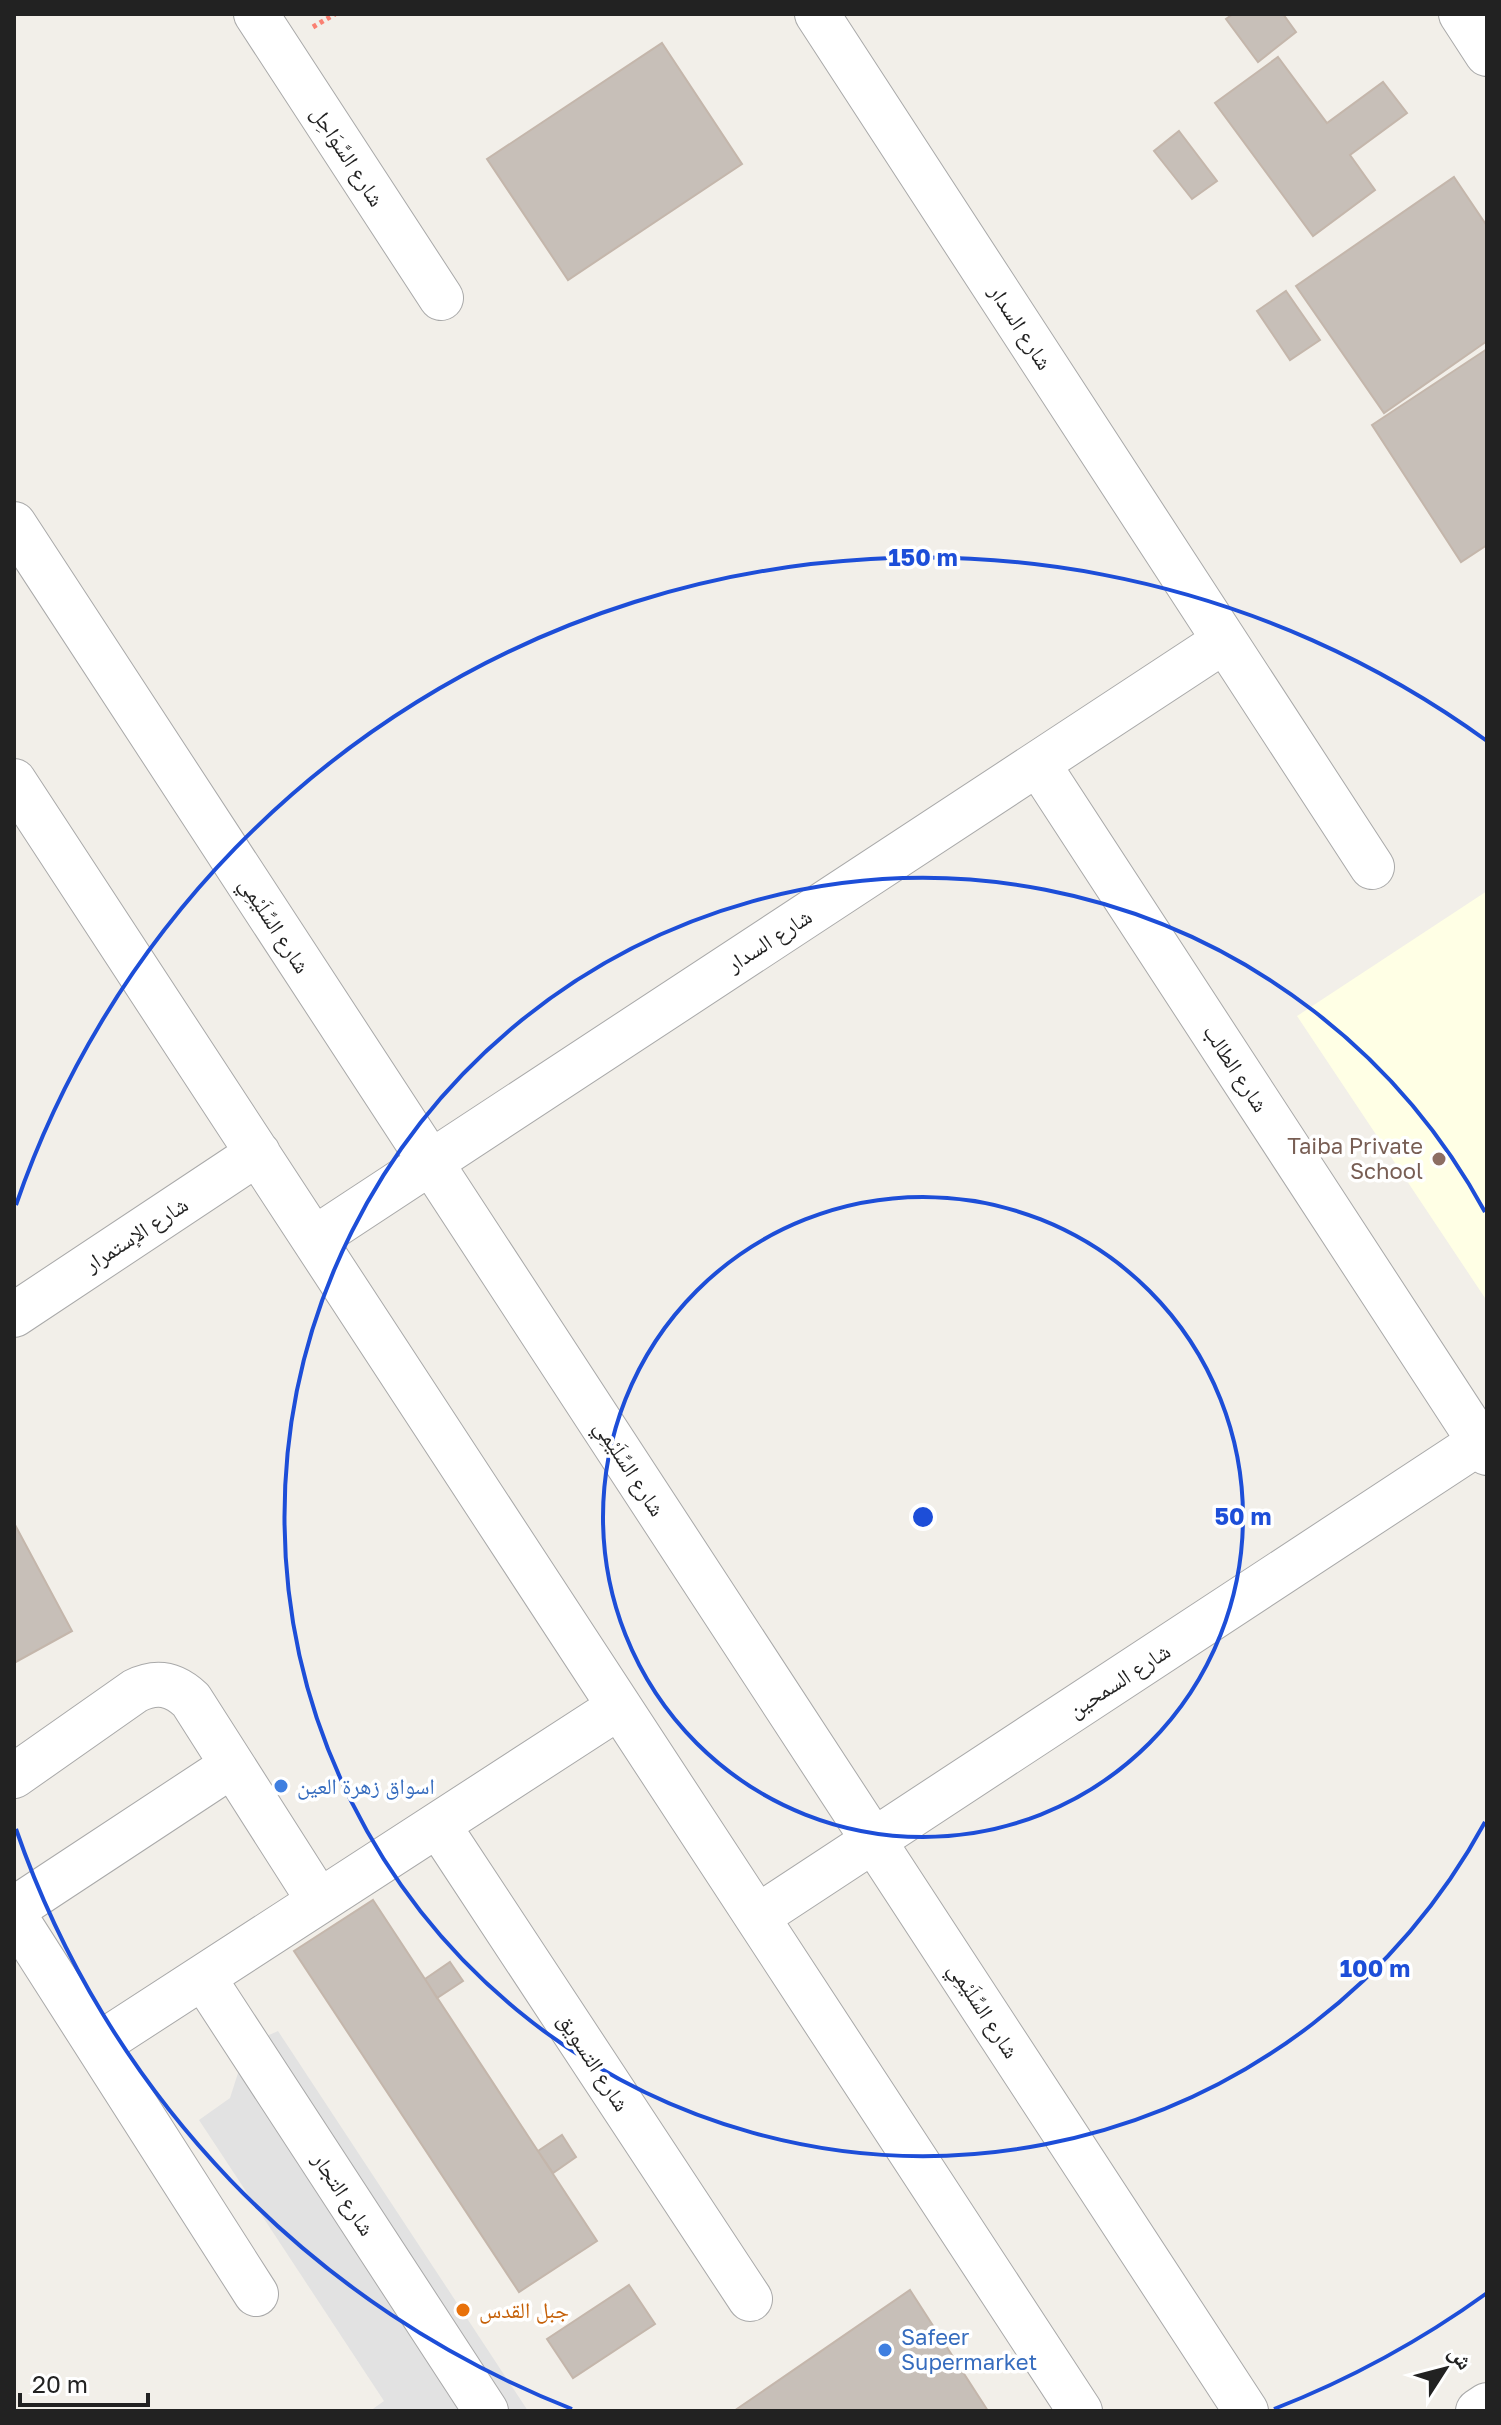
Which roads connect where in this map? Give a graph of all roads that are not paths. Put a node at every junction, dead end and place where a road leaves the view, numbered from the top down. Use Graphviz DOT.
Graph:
graph roads {
  1 [pos="256,14"];
  2 [pos="817,14"];
  3 [pos="1461,14"];
  4 [pos="1487,54"];
  5 [pos="441,298"];
  6 [pos="14,524"];
  7 [pos="1224,641"];
  8 [pos="1038,764"];
  9 [pos="14,781"];
  10 [pos="1372,867"];
  11 [pos="258,1153"];
  12 [pos="431,1163"];
  13 [pos="314,1239"];
  14 [pos="14,1315"];
  15 [pos="1483,1448"];
  16 [pos="619,1707"];
  17 [pos="231,1766"];
  18 [pos="14,1776"];
  19 [pos="438,1825"];
  20 [pos="873,1841"];
  21 [pos="319,1901"];
  22 [pos="14,1912"];
  23 [pos="757,1917"];
  24 [pos="203,1977"];
  25 [pos="98,2045"];
  26 [pos="256,2294"];
  27 [pos="750,2299"];
  28 [pos="1487,2405"];
  29 [pos="486,2411"];
  30 [pos="1080,2411"];
  31 [pos="1246,2411"];
  32 [pos="1478,2411"];
  1 -- 5 [label="street, شارع السَّوَاحِل"];
  2 -- 7 [label="street, شارع السدار"];
  3 -- 4 [label="street"];
  6 -- 12 [label="street, شارع السِّلَيْمِي"];
  7 -- 8 [label="street, شارع السدار"];
  7 -- 10 [label="street, شارع السدار"];
  8 -- 12 [label="street, شارع السدار"];
  8 -- 15 [label="street, شارع الطالب"];
  9 -- 11 [label="street"];
  11 -- 13 [label="street"];
  11 -- 14 [label="street, شارع الإستمرار"];
  12 -- 13 [label="street, شارع السدار"];
  12 -- 20 [label="street, شارع السِّلَيْمِي"];
  13 -- 16 [label="street"];
  15 -- 20 [label="street, شارع السمحين"];
  16 -- 19 [label="street"];
  16 -- 23 [label="street"];
  17 -- 18 [label="street"];
  17 -- 21 [label="street"];
  17 -- 22 [label="street"];
  19 -- 21 [label="street"];
  19 -- 27 [label="street, شارع التسويق"];
  20 -- 23 [label="street, شارع السمحين"];
  20 -- 31 [label="street, شارع السِّلَيْمِي"];
  21 -- 24 [label="street"];
  22 -- 25 [label="street"];
  23 -- 30 [label="street"];
  24 -- 25 [label="street"];
  24 -- 29 [label="street, شارع التجار"];
  25 -- 26 [label="street"];
  28 -- 32 [label="street"];
}
